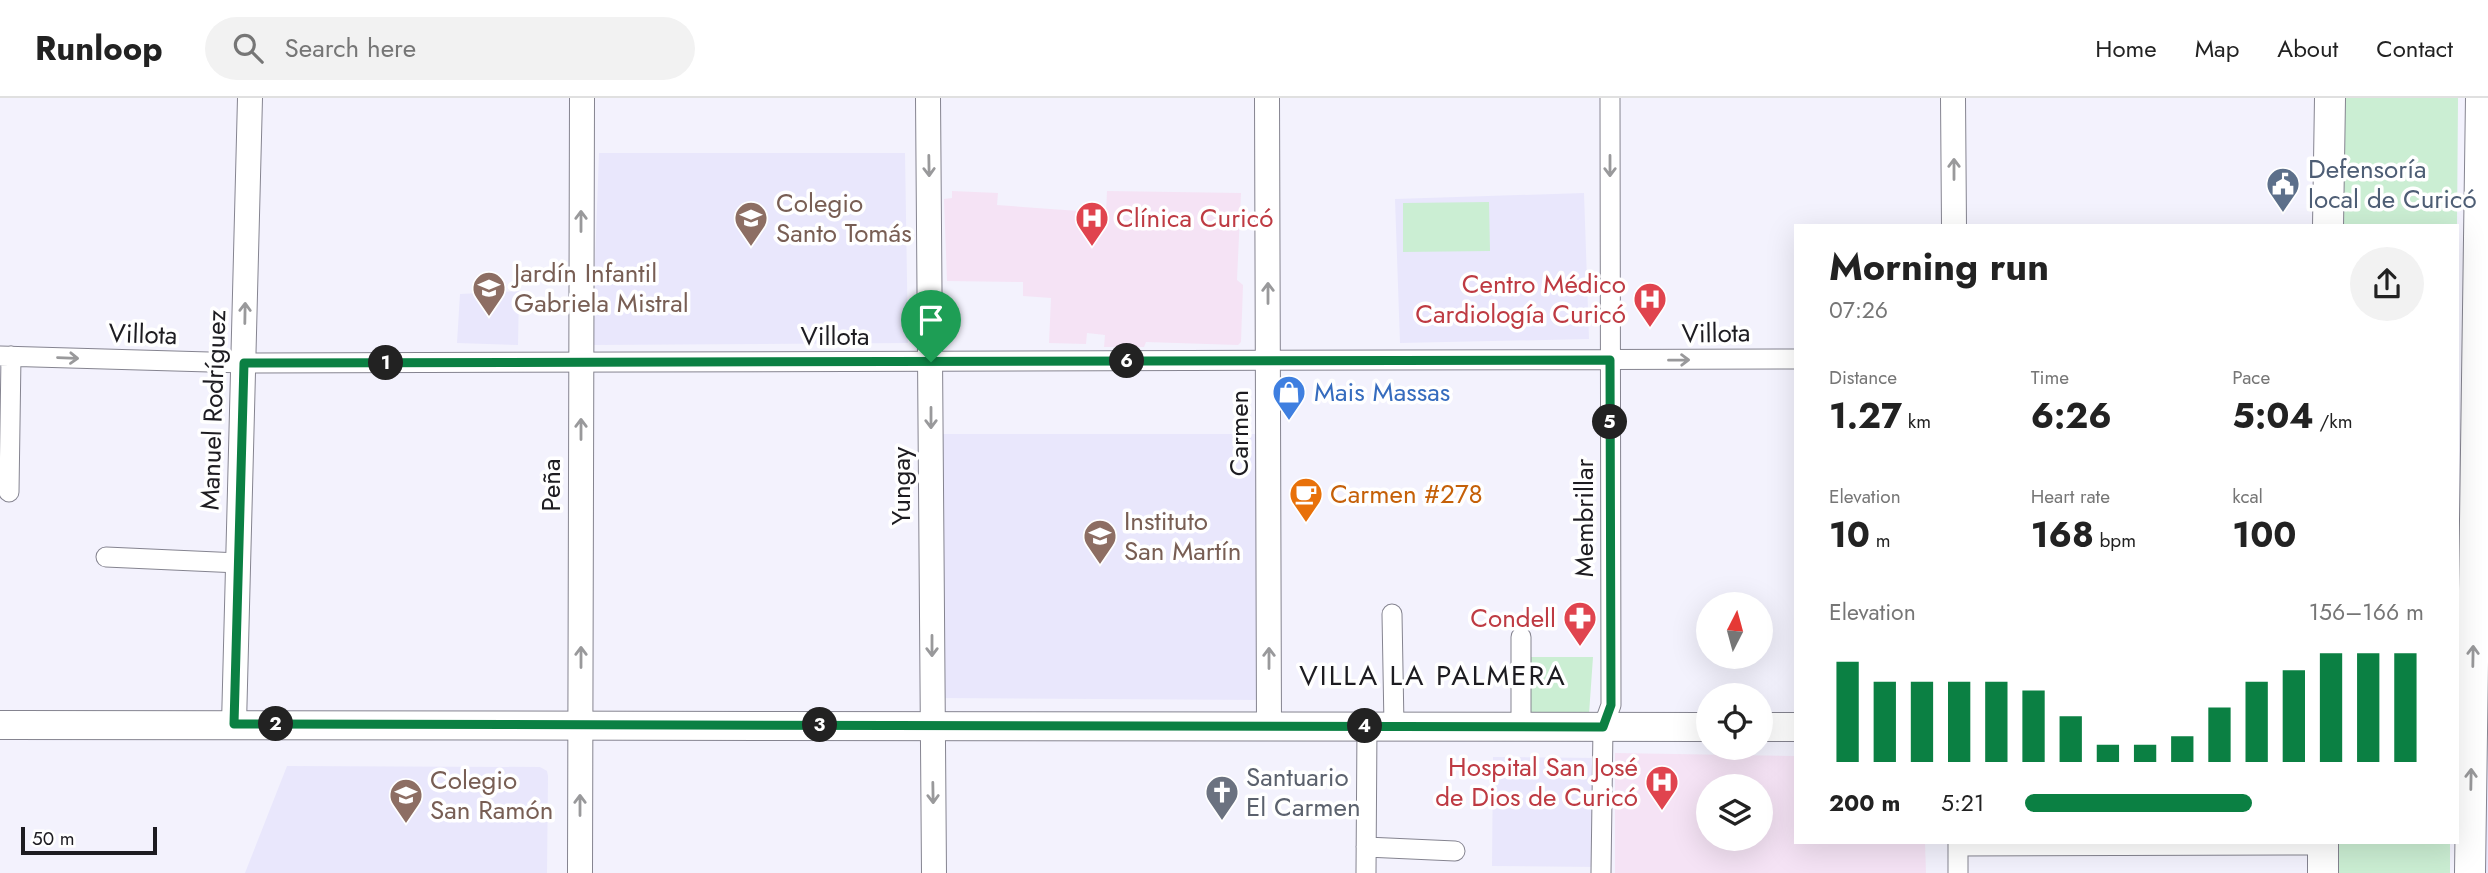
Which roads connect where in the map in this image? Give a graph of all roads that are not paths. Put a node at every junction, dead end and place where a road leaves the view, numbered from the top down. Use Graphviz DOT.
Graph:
graph roads {
  1 [pos="250,98"];
  2 [pos="582,98"];
  3 [pos="928,98"];
  4 [pos="1267,98"];
  5 [pos="1610,98"];
  6 [pos="1953,98"];
  7 [pos="2330,98"];
  8 [pos="2481,98"];
  9 [pos="1954,224"];
  10 [pos="2328,224"];
  11 [pos="2474,352"];
  12 [pos="6,356"];
  13 [pos="1794,359"];
  14 [pos="1610,360"];
  15 [pos="1269,361"];
  16 [pos="931,362"];
  17 [pos="244,363"];
  18 [pos="581,363"];
  19 [pos="9,492"];
  20 [pos="106,557"];
  21 [pos="239,563"];
  22 [pos="1392,614"];
  23 [pos="1521,637"];
  24 [pos="0,724"];
  25 [pos="234,724"];
  26 [pos="581,725"];
  27 [pos="932,725"];
  28 [pos="2472,725"];
  29 [pos="1269,726"];
  30 [pos="1381,726"];
  31 [pos="1521,727"];
  32 [pos="1603,727"];
  33 [pos="1696,727"];
  34 [pos="1773,727"];
  35 [pos="1794,727"];
  36 [pos="1958,844"];
  37 [pos="1366,847"];
  38 [pos="1455,851"];
  39 [pos="2323,853"];
  40 [pos="580,873"];
  41 [pos="934,873"];
  42 [pos="1366,873"];
  43 [pos="1601,873"];
  44 [pos="1958,873"];
  45 [pos="2470,873"];
  17 -- 1 [label="street, Manuel Rodríguez, one-way"];
  18 -- 2 [label="street, Peña, one-way"];
  3 -- 16 [label="street, Yungay, one-way"];
  15 -- 4 [label="street, Carmen, one-way"];
  5 -- 14 [label="street, Membrillar, one-way"];
  9 -- 6 [label="street, one-way"];
  7 -- 10 [label="main road"];
  8 -- 11 [label="main road"];
  28 -- 11 [label="main road, one-way"];
  12 -- 17 [label="street, Villota, one-way"];
  12 -- 19 [label="street"];
  14 -- 13 [label="street, Villota, one-way"];
  14 -- 15 [label="street, Villota"];
  14 -- 32 [label="street, Membrillar"];
  15 -- 16 [label="street, Villota"];
  29 -- 15 [label="street, Carmen, one-way"];
  16 -- 18 [label="street, Villota"];
  16 -- 27 [label="street, Yungay, one-way"];
  17 -- 18 [label="street, Villota"];
  17 -- 21 [label="street, Manuel Rodríguez"];
  26 -- 18 [label="street, Peña, one-way"];
  20 -- 21 [label="street"];
  21 -- 25 [label="street, Manuel Rodríguez"];
  22 -- 30 [label="street"];
  23 -- 31 [label="street"];
  24 -- 25 [label="main road"];
  25 -- 26 [label="main road"];
  26 -- 27 [label="main road"];
  40 -- 26 [label="street, Peña, one-way"];
  27 -- 29 [label="main road"];
  27 -- 41 [label="street, Yungay, one-way"];
  45 -- 28 [label="main road, one-way"];
  29 -- 30 [label="main road"];
  30 -- 31 [label="main road"];
  30 -- 37 [label="street"];
  31 -- 32 [label="main road"];
  32 -- 33 [label="main road"];
  32 -- 43 [label="street, Membrillar"];
  34 -- 35 [label="main road"];
  36 -- 39 [label="street"];
  36 -- 44 [label="street"];
  37 -- 38 [label="street"];
  37 -- 42 [label="street"];
}
